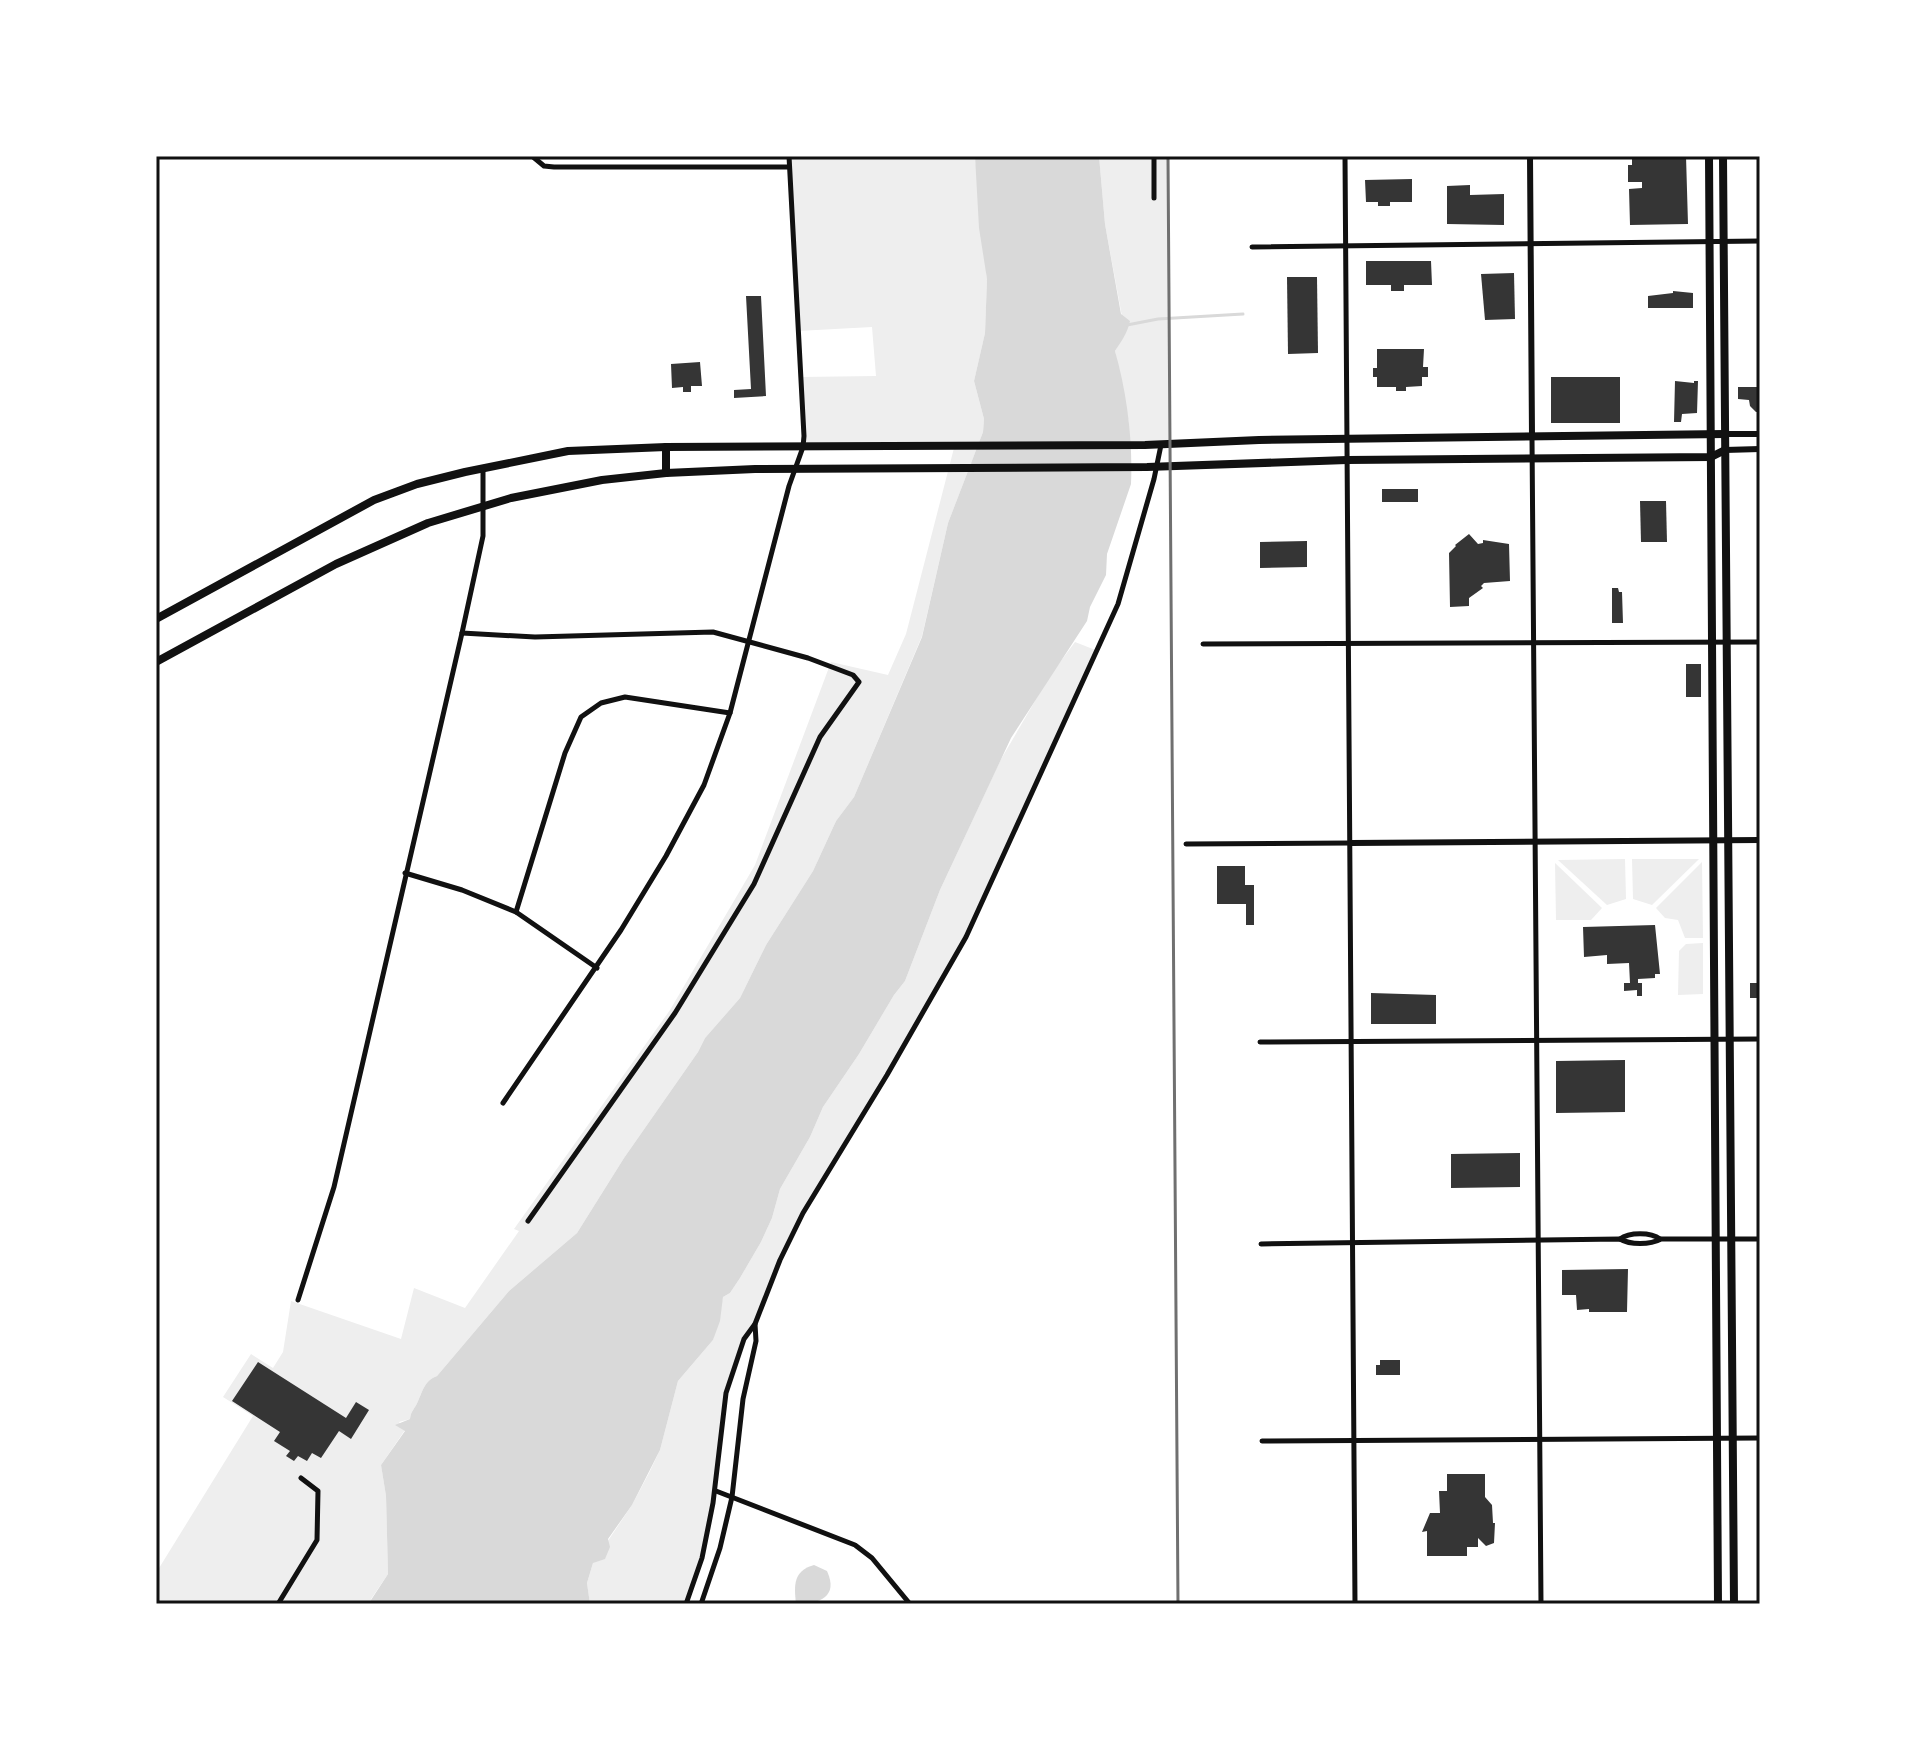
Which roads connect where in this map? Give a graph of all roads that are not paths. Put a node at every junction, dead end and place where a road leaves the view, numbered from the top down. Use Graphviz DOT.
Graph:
graph roads {
  1 [pos="532,156"];
  2 [pos="658,156"];
  3 [pos="789,156"];
  4 [pos="1154,156"];
  5 [pos="1345,156"];
  6 [pos="1530,156"];
  7 [pos="1709,156"];
  8 [pos="1723,156"];
  9 [pos="659,167"];
  10 [pos="789,167"];
  11 [pos="1154,198"];
  12 [pos="1709,241"];
  13 [pos="1724,241"];
  14 [pos="1760,241"];
  15 [pos="1530,243"];
  16 [pos="1346,246"];
  17 [pos="1252,247"];
  18 [pos="1710,434"];
  19 [pos="1725,434"];
  20 [pos="1760,434"];
  21 [pos="1532,436"];
  22 [pos="1346,439"];
  23 [pos="1161,445"];
  24 [pos="666,447"];
  25 [pos="803,447"];
  26 [pos="1760,449"];
  27 [pos="1725,450"];
  28 [pos="1711,457"];
  29 [pos="1532,459"];
  30 [pos="1347,460"];
  31 [pos="483,467"];
  32 [pos="1156,467"];
  33 [pos="795,468"];
  34 [pos="666,473"];
  35 [pos="484,506"];
  36 [pos="156,619"];
  37 [pos="462,633"];
  38 [pos="750,642"];
  39 [pos="1533,642"];
  40 [pos="1712,642"];
  41 [pos="1727,642"];
  42 [pos="1760,642"];
  43 [pos="1349,643"];
  44 [pos="1203,644"];
  45 [pos="156,662"];
  46 [pos="730,713"];
  47 [pos="1714,840"];
  48 [pos="1729,840"];
  49 [pos="1760,840"];
  50 [pos="1536,842"];
  51 [pos="1351,843"];
  52 [pos="1186,844"];
  53 [pos="405,873"];
  54 [pos="516,912"];
  55 [pos="597,968"];
  56 [pos="1714,1039"];
  57 [pos="1730,1039"];
  58 [pos="1760,1039"];
  59 [pos="1352,1041"];
  60 [pos="1537,1041"];
  61 [pos="1260,1042"];
  62 [pos="503,1103"];
  63 [pos="528,1221"];
  64 [pos="1716,1239"];
  65 [pos="1732,1239"];
  66 [pos="1760,1239"];
  67 [pos="1539,1240"];
  68 [pos="1353,1242"];
  69 [pos="1261,1244"];
  70 [pos="298,1300"];
  71 [pos="755,1324"];
  72 [pos="1716,1438"];
  73 [pos="1734,1438"];
  74 [pos="1760,1438"];
  75 [pos="1539,1439"];
  76 [pos="1354,1440"];
  77 [pos="1262,1441"];
  78 [pos="301,1478"];
  79 [pos="715,1491"];
  80 [pos="732,1497"];
  81 [pos="278,1604"];
  82 [pos="686,1604"];
  83 [pos="701,1604"];
  84 [pos="910,1604"];
  85 [pos="1355,1604"];
  86 [pos="1541,1604"];
  87 [pos="1718,1604"];
  88 [pos="1734,1604"];
  1 -- 9 [label="street"];
  2 -- 9 [label="street"];
  3 -- 10 [label="street"];
  4 -- 11 [label="street"];
  5 -- 16 [label="street"];
  6 -- 15 [label="street"];
  7 -- 12 [label="highway"];
  8 -- 13 [label="highway"];
  9 -- 10 [label="street"];
  10 -- 25 [label="street"];
  12 -- 13 [label="street"];
  12 -- 15 [label="street"];
  12 -- 18 [label="highway"];
  13 -- 14 [label="street"];
  13 -- 19 [label="highway"];
  15 -- 16 [label="street"];
  15 -- 21 [label="street"];
  16 -- 17 [label="street"];
  16 -- 22 [label="street"];
  18 -- 19 [label="highway"];
  18 -- 21 [label="highway"];
  18 -- 28 [label="highway"];
  19 -- 20 [label="street"];
  19 -- 27 [label="highway"];
  21 -- 22 [label="highway"];
  21 -- 29 [label="street"];
  22 -- 23 [label="highway"];
  22 -- 30 [label="street"];
  23 -- 25 [label="highway"];
  23 -- 32 [label="street"];
  24 -- 25 [label="highway"];
  24 -- 31 [label="highway"];
  24 -- 34 [label="highway"];
  25 -- 33 [label="street"];
  26 -- 27 [label="street"];
  27 -- 28 [label="highway"];
  27 -- 41 [label="highway"];
  28 -- 29 [label="highway"];
  28 -- 40 [label="highway"];
  29 -- 30 [label="highway"];
  29 -- 39 [label="street"];
  30 -- 32 [label="highway"];
  30 -- 43 [label="street"];
  31 -- 35 [label="street"];
  31 -- 36 [label="highway"];
  32 -- 33 [label="highway"];
  32 -- 71 [label="street"];
  33 -- 34 [label="highway"];
  33 -- 38 [label="street"];
  34 -- 35 [label="highway"];
  35 -- 37 [label="street"];
  35 -- 45 [label="highway"];
  37 -- 38 [label="street"];
  37 -- 53 [label="street"];
  38 -- 46 [label="street"];
  38 -- 63 [label="street"];
  39 -- 40 [label="street"];
  39 -- 43 [label="street"];
  39 -- 50 [label="street"];
  40 -- 41 [label="street"];
  40 -- 47 [label="highway"];
  41 -- 42 [label="street"];
  41 -- 48 [label="highway"];
  43 -- 44 [label="street"];
  43 -- 51 [label="street"];
  46 -- 54 [label="street"];
  46 -- 55 [label="street"];
  47 -- 48 [label="street"];
  47 -- 50 [label="street"];
  47 -- 56 [label="highway"];
  48 -- 49 [label="street"];
  48 -- 57 [label="highway"];
  50 -- 51 [label="street"];
  50 -- 60 [label="street"];
  51 -- 52 [label="street"];
  51 -- 59 [label="street"];
  53 -- 54 [label="street"];
  53 -- 70 [label="street"];
  54 -- 55 [label="street"];
  55 -- 62 [label="street"];
  56 -- 57 [label="street"];
  56 -- 60 [label="street"];
  56 -- 64 [label="highway"];
  57 -- 58 [label="street"];
  57 -- 65 [label="highway"];
  59 -- 60 [label="street"];
  59 -- 61 [label="street"];
  59 -- 68 [label="street"];
  60 -- 67 [label="street"];
  64 -- 65 [label="street"];
  64 -- 67 [label="street"];
  64 -- 72 [label="highway"];
  65 -- 66 [label="street"];
  65 -- 73 [label="highway"];
  67 -- 68 [label="street"];
  67 -- 75 [label="street"];
  68 -- 69 [label="street"];
  68 -- 76 [label="street"];
  71 -- 79 [label="street"];
  71 -- 80 [label="street"];
  72 -- 73 [label="street"];
  72 -- 75 [label="street"];
  72 -- 87 [label="highway"];
  73 -- 74 [label="street"];
  73 -- 88 [label="highway"];
  75 -- 76 [label="street"];
  75 -- 86 [label="street"];
  76 -- 77 [label="street"];
  76 -- 85 [label="street"];
  78 -- 81 [label="street"];
  79 -- 80 [label="street"];
  79 -- 82 [label="street"];
  80 -- 83 [label="street"];
  80 -- 84 [label="street"];
}
